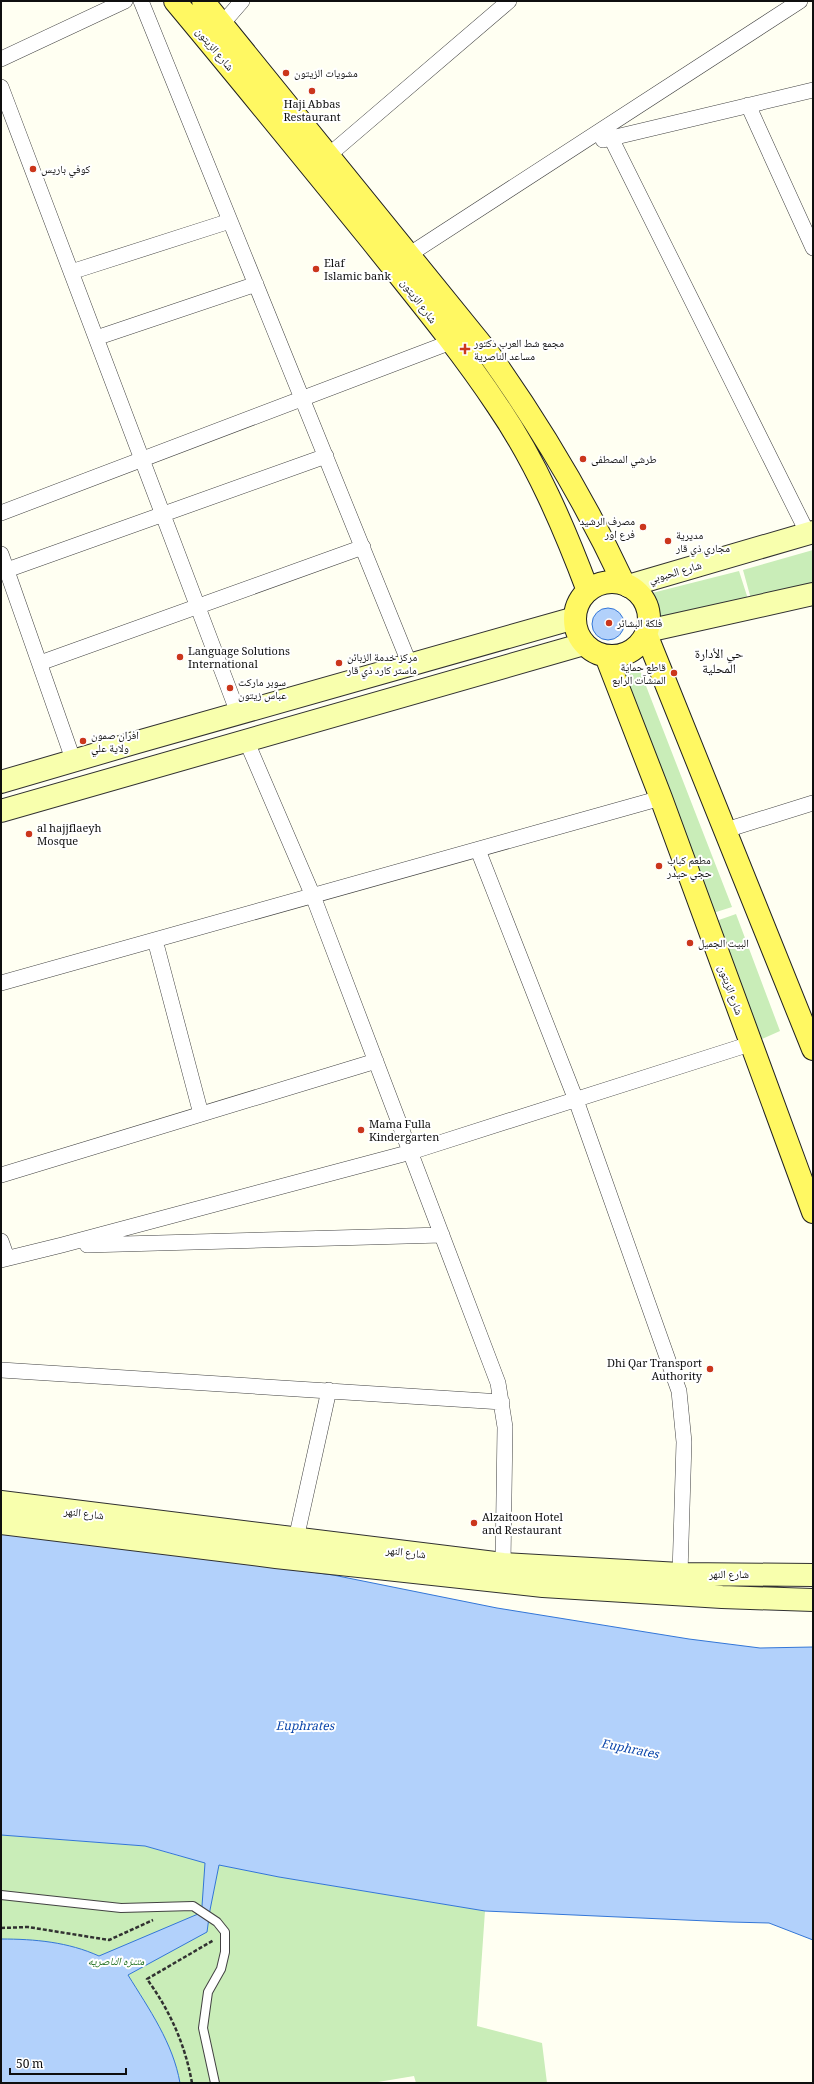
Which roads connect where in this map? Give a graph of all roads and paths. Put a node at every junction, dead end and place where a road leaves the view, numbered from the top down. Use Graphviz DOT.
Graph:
graph roads {
  1 [pos="125,1"];
  2 [pos="140,1"];
  3 [pos="175,1"];
  4 [pos="203,1"];
  5 [pos="242,1"];
  6 [pos="509,1"];
  7 [pos="800,1"];
  8 [pos="222,24"];
  9 [pos="1,59"];
  10 [pos="1,87"];
  11 [pos="813,90"];
  12 [pos="748,105"];
  13 [pos="611,138"];
  14 [pos="572,147"];
  15 [pos="329,154"];
  16 [pos="230,221"];
  17 [pos="813,248"];
  18 [pos="410,254"];
  19 [pos="71,272"];
  20 [pos="256,284"];
  21 [pos="96,338"];
  22 [pos="451,342"];
  23 [pos="302,399"];
  24 [pos="326,456"];
  25 [pos="142,459"];
  26 [pos="1,513"];
  27 [pos="163,514"];
  28 [pos="810,533"];
  29 [pos="363,547"];
  30 [pos="1,554"];
  31 [pos="7,570"];
  32 [pos="626,585"];
  33 [pos="588,591"];
  34 [pos="813,594"];
  35 [pos="198,606"];
  36 [pos="575,618"];
  37 [pos="647,633"];
  38 [pos="584,644"];
  39 [pos="606,656"];
  40 [pos="40,663"];
  41 [pos="410,665"];
  42 [pos="238,713"];
  43 [pos="246,740"];
  44 [pos="134,743"];
  45 [pos="74,762"];
  46 [pos="140,770"];
  47 [pos="1,782"];
  48 [pos="661,798"];
  49 [pos="813,803"];
  50 [pos="1,811"];
  51 [pos="726,830"];
  52 [pos="478,850"];
  53 [pos="314,896"];
  54 [pos="155,940"];
  55 [pos="1,983"];
  56 [pos="750,1044"];
  57 [pos="813,1049"];
  58 [pos="376,1060"];
  59 [pos="576,1100"];
  60 [pos="201,1114"];
  61 [pos="411,1152"];
  62 [pos="1,1176"];
  63 [pos="813,1212"];
  64 [pos="442,1235"];
  65 [pos="1,1241"];
  66 [pos="62,1245"];
  67 [pos="4,1259"];
  68 [pos="1,1370"];
  69 [pos="329,1390"];
  70 [pos="502,1402"];
  71 [pos="1,1502"];
  72 [pos="1,1523"];
  73 [pos="296,1539"];
  74 [pos="503,1564"];
  75 [pos="680,1574"];
  76 [pos="813,1574"];
  77 [pos="813,1600"];
  78 [pos="1,1895"];
  79 [pos="176,1907"];
  80 [pos="1,1928"];
  81 [pos="224,1932"];
  82 [pos="192,2083"];
  83 [pos="215,2083"];
  1 -- 9 [label="street"];
  2 -- 16 [label="street"];
  3 -- 22 [label="main road, شارع الزيتون"];
  4 -- 8 [label="main road, شارع الزيتون"];
  5 -- 8 [label="street"];
  6 -- 15 [label="street"];
  7 -- 14 [label="street"];
  8 -- 15 [label="main road, شارع الزيتون"];
  10 -- 19 [label="street"];
  11 -- 12 [label="street"];
  12 -- 13 [label="street"];
  12 -- 17 [label="street"];
  13 -- 14 [label="street"];
  13 -- 28 [label="street"];
  14 -- 18 [label="street"];
  15 -- 18 [label="main road, شارع الزيتون"];
  16 -- 19 [label="street"];
  16 -- 20 [label="street"];
  18 -- 32 [label="main road, شارع الزيتون"];
  19 -- 21 [label="street"];
  20 -- 21 [label="street"];
  20 -- 23 [label="street"];
  21 -- 25 [label="street"];
  22 -- 23 [label="street"];
  22 -- 33 [label="main road, شارع الزيتون"];
  23 -- 24 [label="street"];
  23 -- 25 [label="street"];
  24 -- 27 [label="street"];
  24 -- 29 [label="street"];
  25 -- 26 [label="street"];
  25 -- 27 [label="street"];
  27 -- 31 [label="street"];
  27 -- 35 [label="street"];
  28 -- 32 [label="main road, شارع الحبوبي"];
  29 -- 35 [label="street"];
  29 -- 41 [label="street"];
  30 -- 31 [label="street"];
  31 -- 40 [label="street"];
  32 -- 33 [label="main road"];
  32 -- 37 [label="main road"];
  33 -- 36 [label="main road"];
  34 -- 37 [label="main road"];
  35 -- 40 [label="street"];
  35 -- 42 [label="street"];
  36 -- 38 [label="main road"];
  36 -- 41 [label="main road"];
  37 -- 39 [label="main road"];
  37 -- 51 [label="main road"];
  38 -- 39 [label="main road"];
  38 -- 43 [label="main road"];
  39 -- 48 [label="main road, شارع الزيتون"];
  40 -- 45 [label="street"];
  41 -- 42 [label="main road"];
  42 -- 44 [label="main road"];
  43 -- 46 [label="main road"];
  43 -- 53 [label="street"];
  44 -- 45 [label="main road"];
  44 -- 46 [label="main road"];
  45 -- 47 [label="main road"];
  46 -- 50 [label="main road"];
  48 -- 52 [label="street"];
  48 -- 56 [label="main road, شارع الزيتون"];
  49 -- 51 [label="street"];
  51 -- 57 [label="main road"];
  52 -- 53 [label="street"];
  52 -- 59 [label="street"];
  53 -- 54 [label="street"];
  53 -- 58 [label="street"];
  54 -- 55 [label="street"];
  54 -- 60 [label="street"];
  56 -- 59 [label="street"];
  56 -- 63 [label="main road, شارع الزيتون"];
  58 -- 60 [label="street"];
  58 -- 61 [label="street"];
  59 -- 61 [label="street"];
  59 -- 75 [label="street"];
  60 -- 62 [label="street"];
  61 -- 64 [label="street"];
  61 -- 66 [label="street"];
  64 -- 66 [label="street"];
  64 -- 70 [label="street"];
  65 -- 67 [label="street"];
  66 -- 67 [label="street"];
  68 -- 69 [label="street"];
  69 -- 70 [label="street"];
  69 -- 73 [label="street"];
  70 -- 74 [label="street"];
  71 -- 73 [label="main road, شارع النهر"];
  72 -- 77 [label="main road, شارع النهر"];
  73 -- 74 [label="main road, شارع النهر"];
  74 -- 75 [label="main road, شارع النهر"];
  75 -- 76 [label="main road, شارع النهر"];
  78 -- 79 [label="lane"];
  79 -- 80 [label="path"];
  79 -- 81 [label="lane"];
  81 -- 82 [label="path"];
  81 -- 83 [label="lane"];
}
